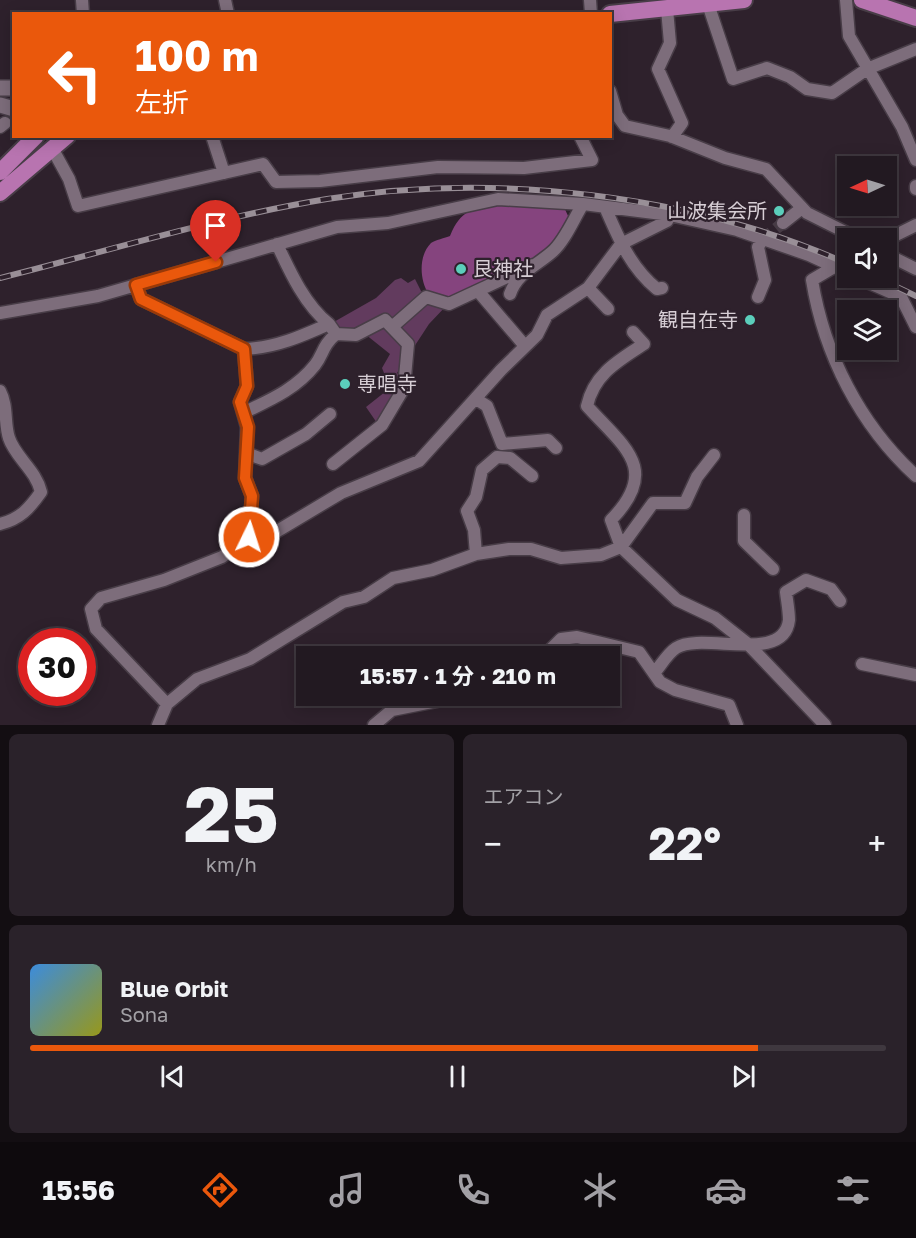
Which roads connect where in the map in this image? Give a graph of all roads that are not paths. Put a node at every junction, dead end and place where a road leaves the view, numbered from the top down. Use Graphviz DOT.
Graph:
graph roads {
  1 [pos="744,0"];
  2 [pos="846,0"];
  3 [pos="862,0"];
  4 [pos="708,4"];
  5 [pos="677,6"];
  6 [pos="612,14"];
  7 [pos="916,18"];
  8 [pos="916,49"];
  9 [pos="867,69"];
  10 [pos="612,98"];
  11 [pos="672,137"];
  12 [pos="34,138"];
  13 [pos="213,138"];
  14 [pos="581,138"];
  15 [pos="48,140"];
  16 [pos="916,160"];
  17 [pos="0,172"];
  18 [pos="224,172"];
  19 [pos="0,193"];
  20 [pos="583,204"];
  21 [pos="605,207"];
  22 [pos="802,208"];
  23 [pos="670,215"];
  24 [pos="783,223"];
  25 [pos="916,225"];
  26 [pos="839,228"];
  27 [pos="897,234"];
  28 [pos="762,240"];
  29 [pos="277,244"];
  30 [pos="621,244"];
  31 [pos="897,260"];
  32 [pos="533,265"];
  33 [pos="834,267"];
  34 [pos="837,268"];
  35 [pos="916,269"];
  36 [pos="136,285"];
  37 [pos="588,288"];
  38 [pos="662,288"];
  39 [pos="881,288"];
  40 [pos="478,291"];
  41 [pos="510,294"];
  42 [pos="758,297"];
  43 [pos="608,309"];
  44 [pos="0,313"];
  45 [pos="392,327"];
  46 [pos="916,327"];
  47 [pos="333,329"];
  48 [pos="633,332"];
  49 [pos="525,346"];
  50 [pos="244,349"];
  51 [pos="0,391"];
  52 [pos="476,399"];
  53 [pos="243,412"];
  54 [pos="330,414"];
  55 [pos="556,448"];
  56 [pos="246,453"];
  57 [pos="714,455"];
  58 [pos="333,464"];
  59 [pos="532,476"];
  60 [pos="916,476"];
  61 [pos="744,515"];
  62 [pos="0,524"];
  63 [pos="249,537"];
  64 [pos="621,548"];
  65 [pos="476,554"];
  66 [pos="773,569"];
  67 [pos="840,601"];
  68 [pos="748,644"];
  69 [pos="554,646"];
  70 [pos="614,646"];
  71 [pos="620,647"];
  72 [pos="862,664"];
  73 [pos="655,672"];
  74 [pos="916,675"];
  75 [pos="167,704"];
  76 [pos="412,706"];
  77 [pos="158,725"];
  78 [pos="374,725"];
  79 [pos="737,725"];
  80 [pos="825,725"];
  1 -- 4 [label="highway"];
  2 -- 9 [label="street"];
  3 -- 7 [label="highway"];
  4 -- 5 [label="highway"];
  4 -- 9 [label="street"];
  5 -- 6 [label="highway"];
  5 -- 11 [label="street"];
  8 -- 9 [label="street"];
  9 -- 16 [label="street"];
  10 -- 11 [label="street"];
  11 -- 22 [label="street"];
  12 -- 17 [label="highway"];
  13 -- 18 [label="street"];
  14 -- 18 [label="street"];
  15 -- 18 [label="street"];
  15 -- 19 [label="highway"];
  20 -- 21 [label="street"];
  20 -- 29 [label="street"];
  20 -- 32 [label="street"];
  21 -- 23 [label="street"];
  21 -- 30 [label="street"];
  22 -- 24 [label="street"];
  22 -- 26 [label="street"];
  23 -- 28 [label="street"];
  23 -- 30 [label="street"];
  25 -- 27 [label="street"];
  28 -- 33 [label="street"];
  28 -- 42 [label="street"];
  29 -- 36 [label="street"];
  29 -- 47 [label="street"];
  30 -- 37 [label="street"];
  30 -- 38 [label="street"];
  31 -- 35 [label="street"];
  32 -- 40 [label="street"];
  32 -- 41 [label="street"];
  33 -- 34 [label="street"];
  33 -- 60 [label="street"];
  36 -- 44 [label="street"];
  36 -- 50 [label="street"];
  37 -- 43 [label="street"];
  37 -- 49 [label="street"];
  39 -- 46 [label="street"];
  40 -- 45 [label="street"];
  40 -- 49 [label="street"];
  45 -- 47 [label="street"];
  45 -- 58 [label="street"];
  47 -- 50 [label="street"];
  47 -- 53 [label="street"];
  48 -- 64 [label="street"];
  49 -- 52 [label="street"];
  50 -- 53 [label="street"];
  51 -- 62 [label="street"];
  52 -- 55 [label="street"];
  52 -- 63 [label="street"];
  53 -- 56 [label="street"];
  54 -- 56 [label="street"];
  56 -- 63 [label="street"];
  57 -- 64 [label="street"];
  59 -- 65 [label="street"];
  61 -- 66 [label="street"];
  63 -- 75 [label="street"];
  64 -- 65 [label="street"];
  64 -- 68 [label="street"];
  65 -- 75 [label="street"];
  67 -- 68 [label="street"];
  68 -- 73 [label="street"];
  68 -- 80 [label="street"];
  69 -- 70 [label="street"];
  71 -- 73 [label="street"];
  72 -- 74 [label="street"];
  73 -- 79 [label="street"];
  75 -- 77 [label="street"];
  76 -- 78 [label="street"];
}
